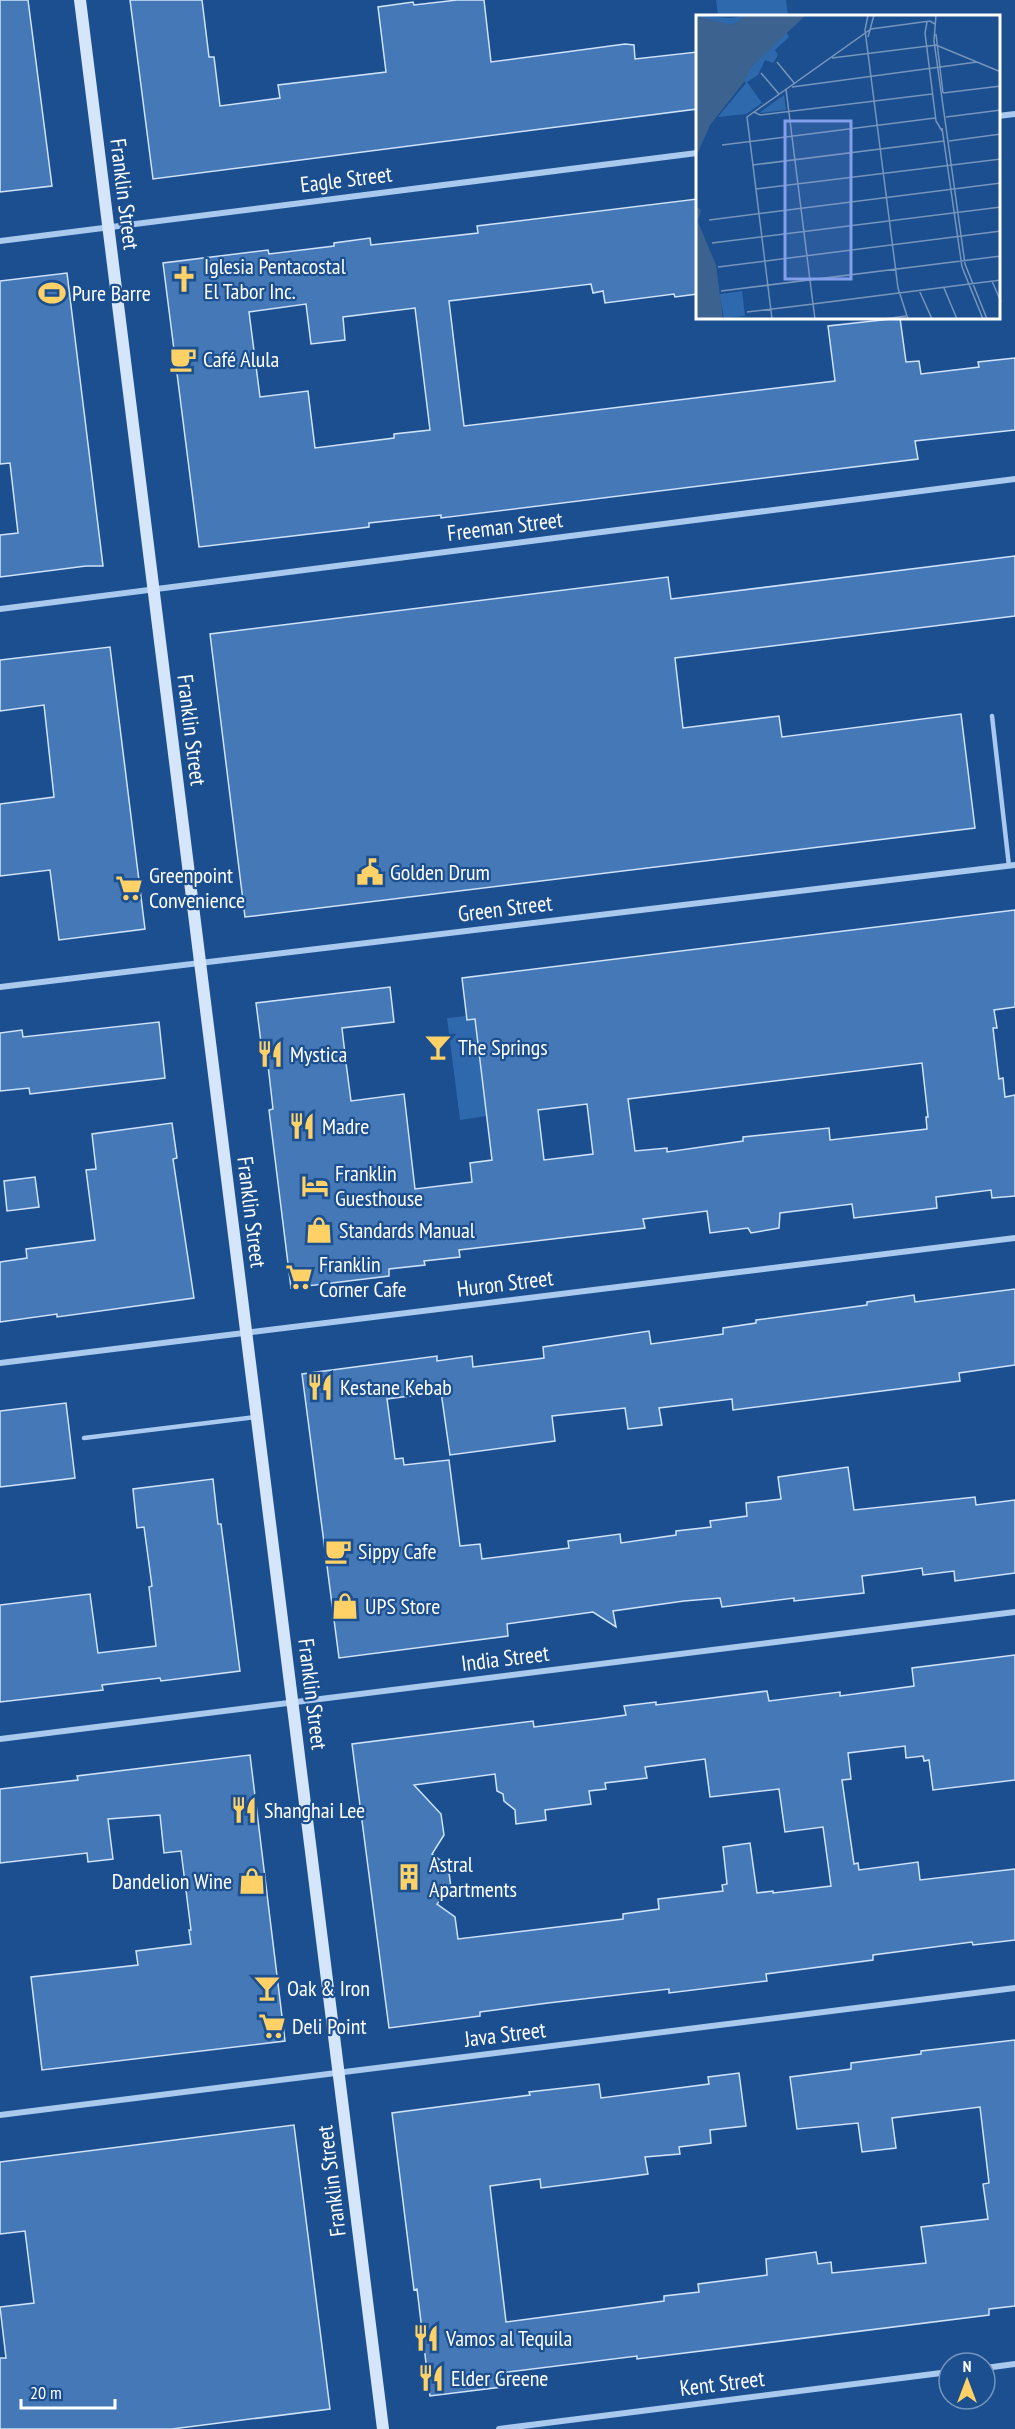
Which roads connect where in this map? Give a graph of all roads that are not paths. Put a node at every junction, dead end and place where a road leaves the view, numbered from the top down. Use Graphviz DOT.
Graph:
graph roads {
  1 [pos="80,0"];
  2 [pos="1015,114"];
  3 [pos="1000,116"];
  4 [pos="696,153"];
  5 [pos="108,227"];
  6 [pos="0,241"];
  7 [pos="1015,479"];
  8 [pos="153,589"];
  9 [pos="0,609"];
  10 [pos="992,716"];
  11 [pos="1012,865"];
  12 [pos="200,962"];
  13 [pos="0,987"];
  14 [pos="1015,1238"];
  15 [pos="246,1333"];
  16 [pos="0,1363"];
  17 [pos="256,1417"];
  18 [pos="84,1438"];
  19 [pos="1015,1612"];
  20 [pos="293,1703"];
  21 [pos="0,1739"];
  22 [pos="1015,1988"];
  23 [pos="339,2072"];
  24 [pos="0,2115"];
  25 [pos="1015,2364"];
  26 [pos="997,2366"];
  27 [pos="937,2374"];
  28 [pos="383,2429"];
  29 [pos="500,2429"];
  1 -- 5 [label="street, Franklin Street"];
  2 -- 3 [label="street"];
  4 -- 5 [label="street, Eagle Street"];
  5 -- 6 [label="street, Eagle Street"];
  5 -- 8 [label="street, Franklin Street"];
  7 -- 8 [label="street, Freeman Street"];
  8 -- 9 [label="street, Freeman Street"];
  8 -- 12 [label="street, Franklin Street"];
  10 -- 11 [label="lane"];
  11 -- 12 [label="street, Green Street"];
  12 -- 13 [label="street, Green Street"];
  12 -- 15 [label="street, Franklin Street"];
  14 -- 15 [label="street, Huron Street"];
  15 -- 16 [label="street, Huron Street"];
  15 -- 17 [label="street, Franklin Street"];
  17 -- 18 [label="lane"];
  17 -- 20 [label="street, Franklin Street"];
  19 -- 20 [label="street, India Street"];
  20 -- 21 [label="street, India Street"];
  20 -- 23 [label="street, Franklin Street"];
  22 -- 23 [label="street, Java Street"];
  23 -- 24 [label="street, Java Street"];
  23 -- 28 [label="street, Franklin Street"];
  25 -- 26 [label="street"];
  27 -- 29 [label="street, Kent Street"];
}
